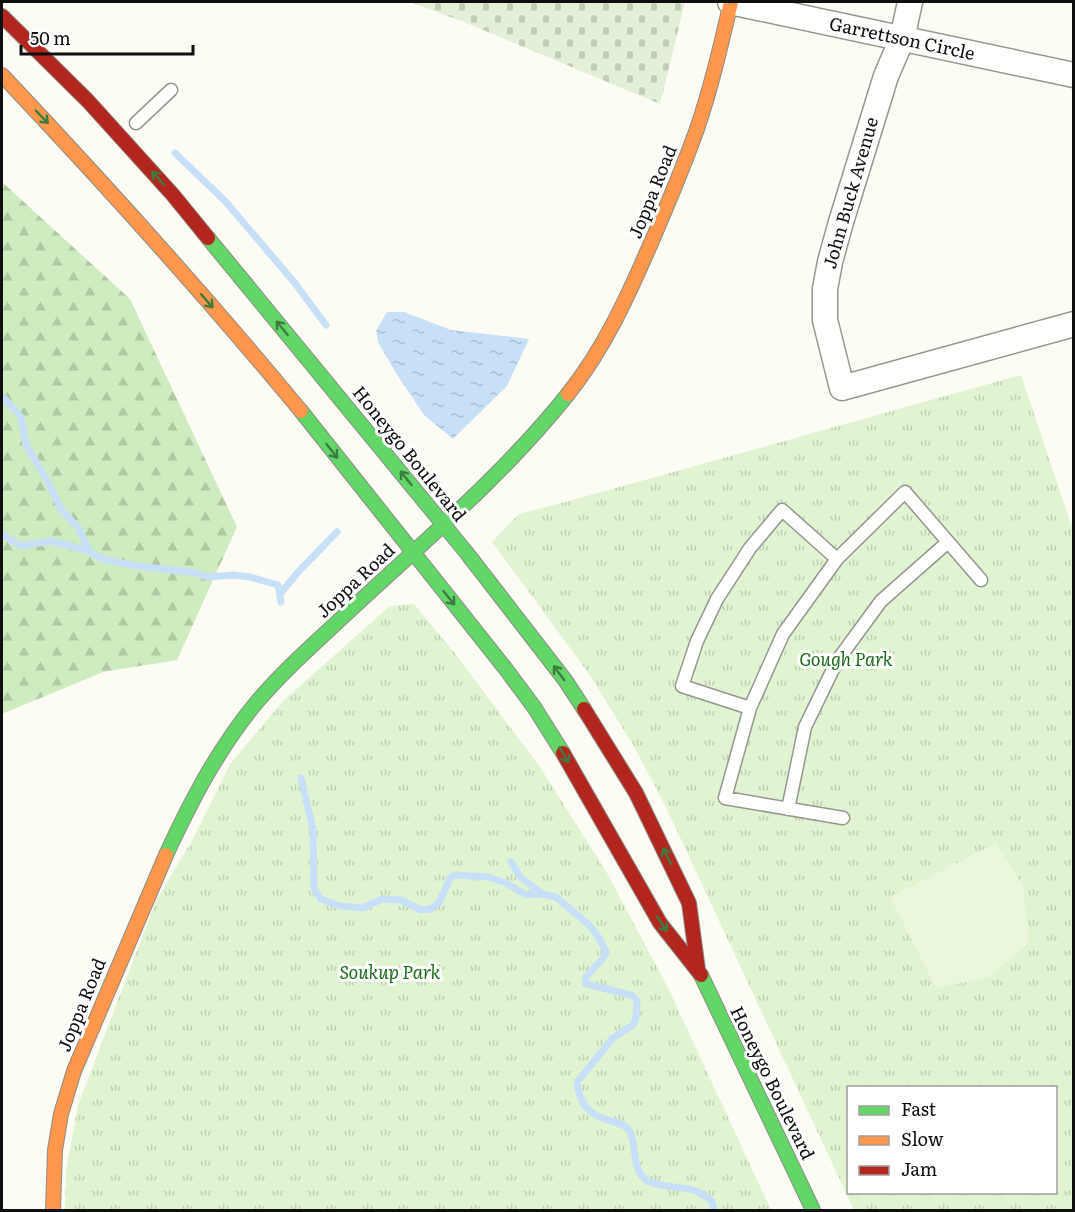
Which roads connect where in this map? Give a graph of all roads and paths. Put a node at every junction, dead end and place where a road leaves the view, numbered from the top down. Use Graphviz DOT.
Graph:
graph roads {
  1 [pos="731,2"];
  2 [pos="910,2"];
  3 [pos="2,16"];
  4 [pos="902,39"];
  5 [pos="2,75"];
  6 [pos="1074,75"];
  7 [pos="171,90"];
  8 [pos="136,123"];
  9 [pos="1074,324"];
  10 [pos="443,524"];
  11 [pos="948,542"];
  12 [pos="412,552"];
  13 [pos="837,559"];
  14 [pos="981,580"];
  15 [pos="750,708"];
  16 [pos="788,809"];
  17 [pos="843,818"];
  18 [pos="699,972"];
  19 [pos="53,1210"];
  20 [pos="813,1210"];
  1 -- 4 [label="street, Garrettson Circle"];
  1 -- 10 [label="main road, Joppa Road"];
  2 -- 4 [label="street, John Buck Avenue"];
  10 -- 3 [label="main road, Honeygo Boulevard, one-way"];
  4 -- 6 [label="street, Garrettson Circle"];
  4 -- 9 [label="street, John Buck Avenue"];
  5 -- 12 [label="main road, Honeygo Boulevard, one-way"];
  7 -- 8 [label="lane"];
  10 -- 12 [label="main road, Joppa Road"];
  18 -- 10 [label="main road, Honeygo Boulevard, one-way"];
  11 -- 13 [label="lane"];
  11 -- 14 [label="lane"];
  11 -- 16 [label="lane"];
  12 -- 18 [label="main road, Honeygo Boulevard, one-way"];
  12 -- 19 [label="main road, Joppa Road"];
  13 -- 15 [label="lane"];
  13 -- 15 [label="lane"];
  15 -- 16 [label="lane"];
  16 -- 17 [label="lane"];
  18 -- 20 [label="main road, Honeygo Boulevard"];
}
